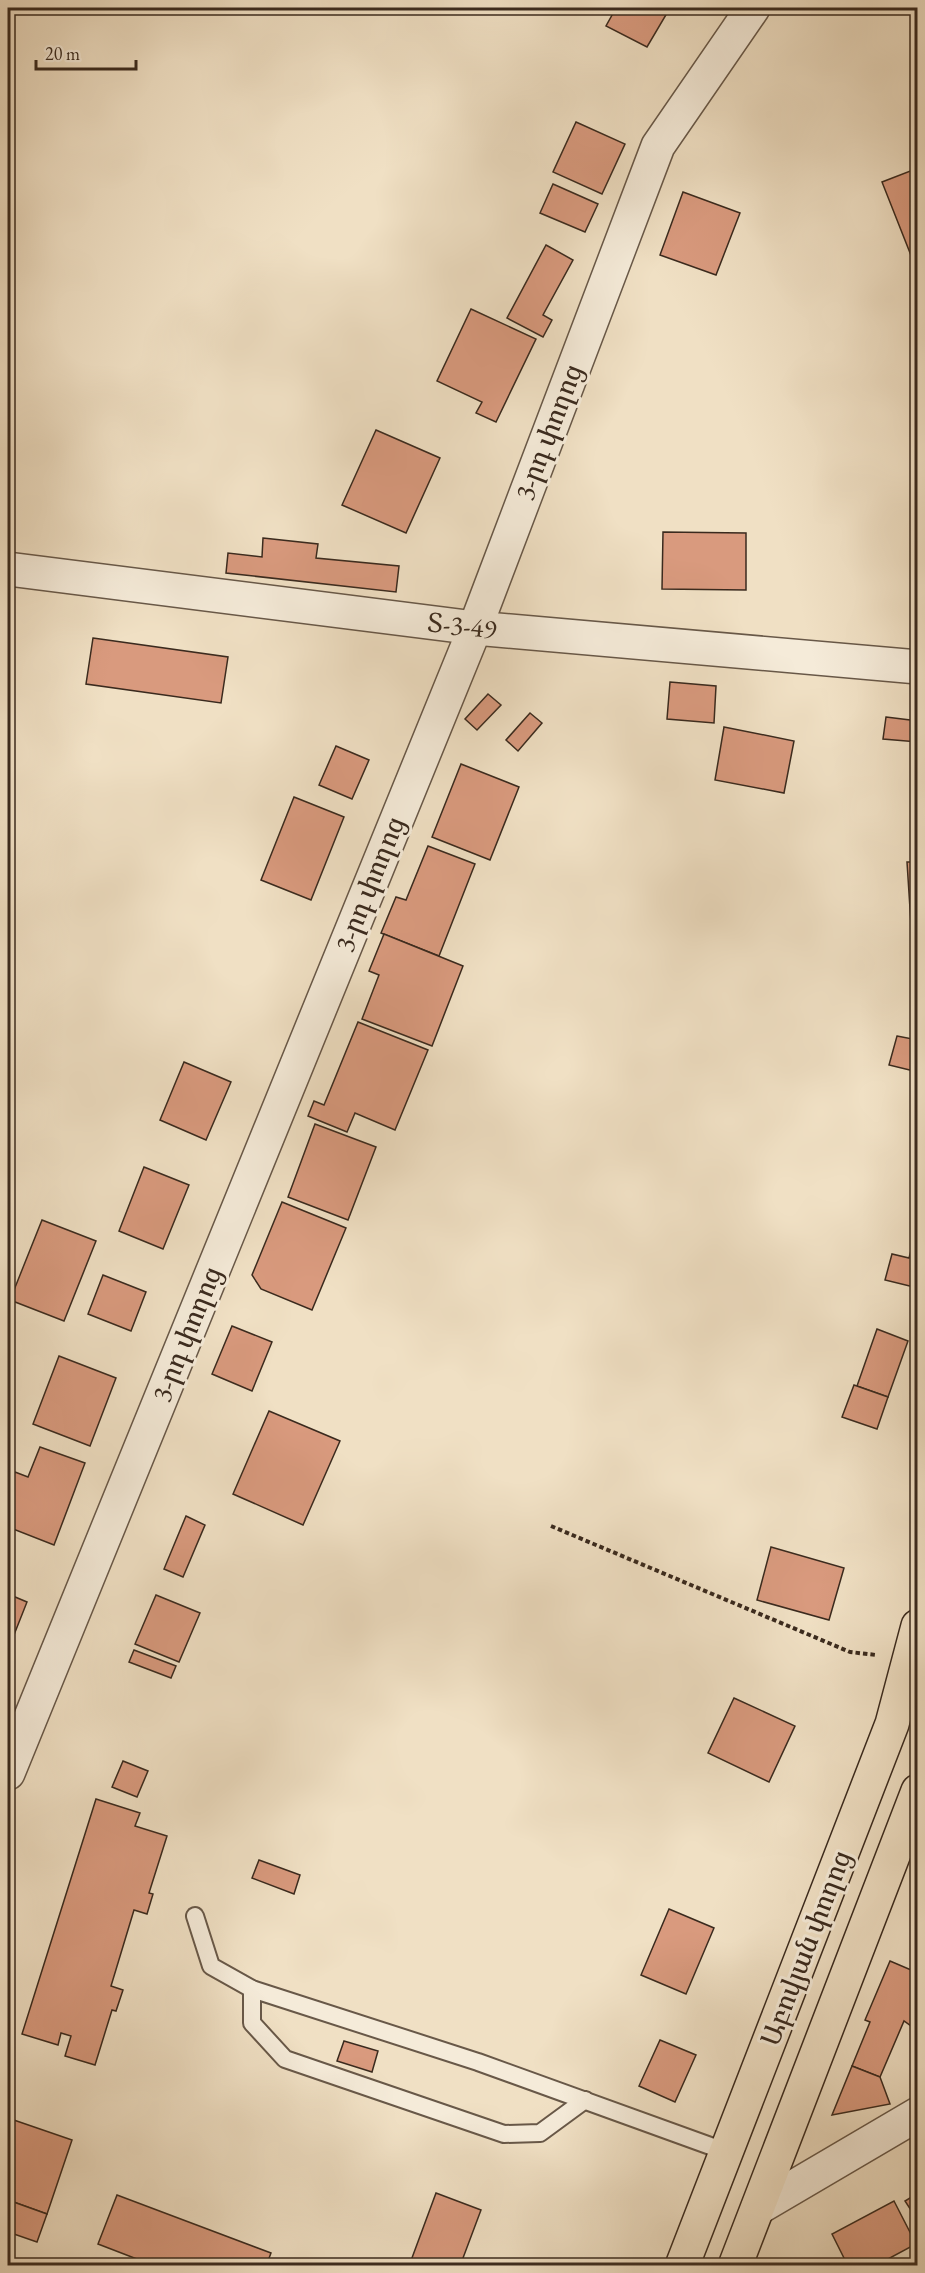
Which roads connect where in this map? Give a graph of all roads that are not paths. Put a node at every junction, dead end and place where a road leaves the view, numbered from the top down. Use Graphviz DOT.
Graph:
graph roads {
  1 [pos="753,8"];
  2 [pos="8,569"];
  3 [pos="475,628"];
  4 [pos="918,667"];
  5 [pos="918,1626"];
  6 [pos="8,1773"];
  7 [pos="918,1791"];
  8 [pos="195,1916"];
  9 [pos="252,1989"];
  10 [pos="585,2100"];
  11 [pos="918,2114"];
  12 [pos="727,2152"];
  13 [pos="758,2208"];
  14 [pos="682,2265"];
  15 [pos="735,2265"];
  1 -- 3 [label="street, 3-րդ փողոց"];
  2 -- 3 [label="street, Տ-3-49 / Տ-3-49"];
  3 -- 4 [label="street, Տ-3-49 / Տ-3-49"];
  3 -- 6 [label="street, 3-րդ փողոց"];
  5 -- 12 [label="highway, Աբովյան փողոց"];
  7 -- 13 [label="highway, Աբովյան փողոց"];
  8 -- 9 [label="lane"];
  9 -- 10 [label="lane"];
  9 -- 10 [label="lane"];
  10 -- 12 [label="lane"];
  11 -- 13 [label="street"];
  12 -- 14 [label="highway, Աբովյան փողոց"];
  13 -- 15 [label="highway, Աբովյան փողոց"];
}
